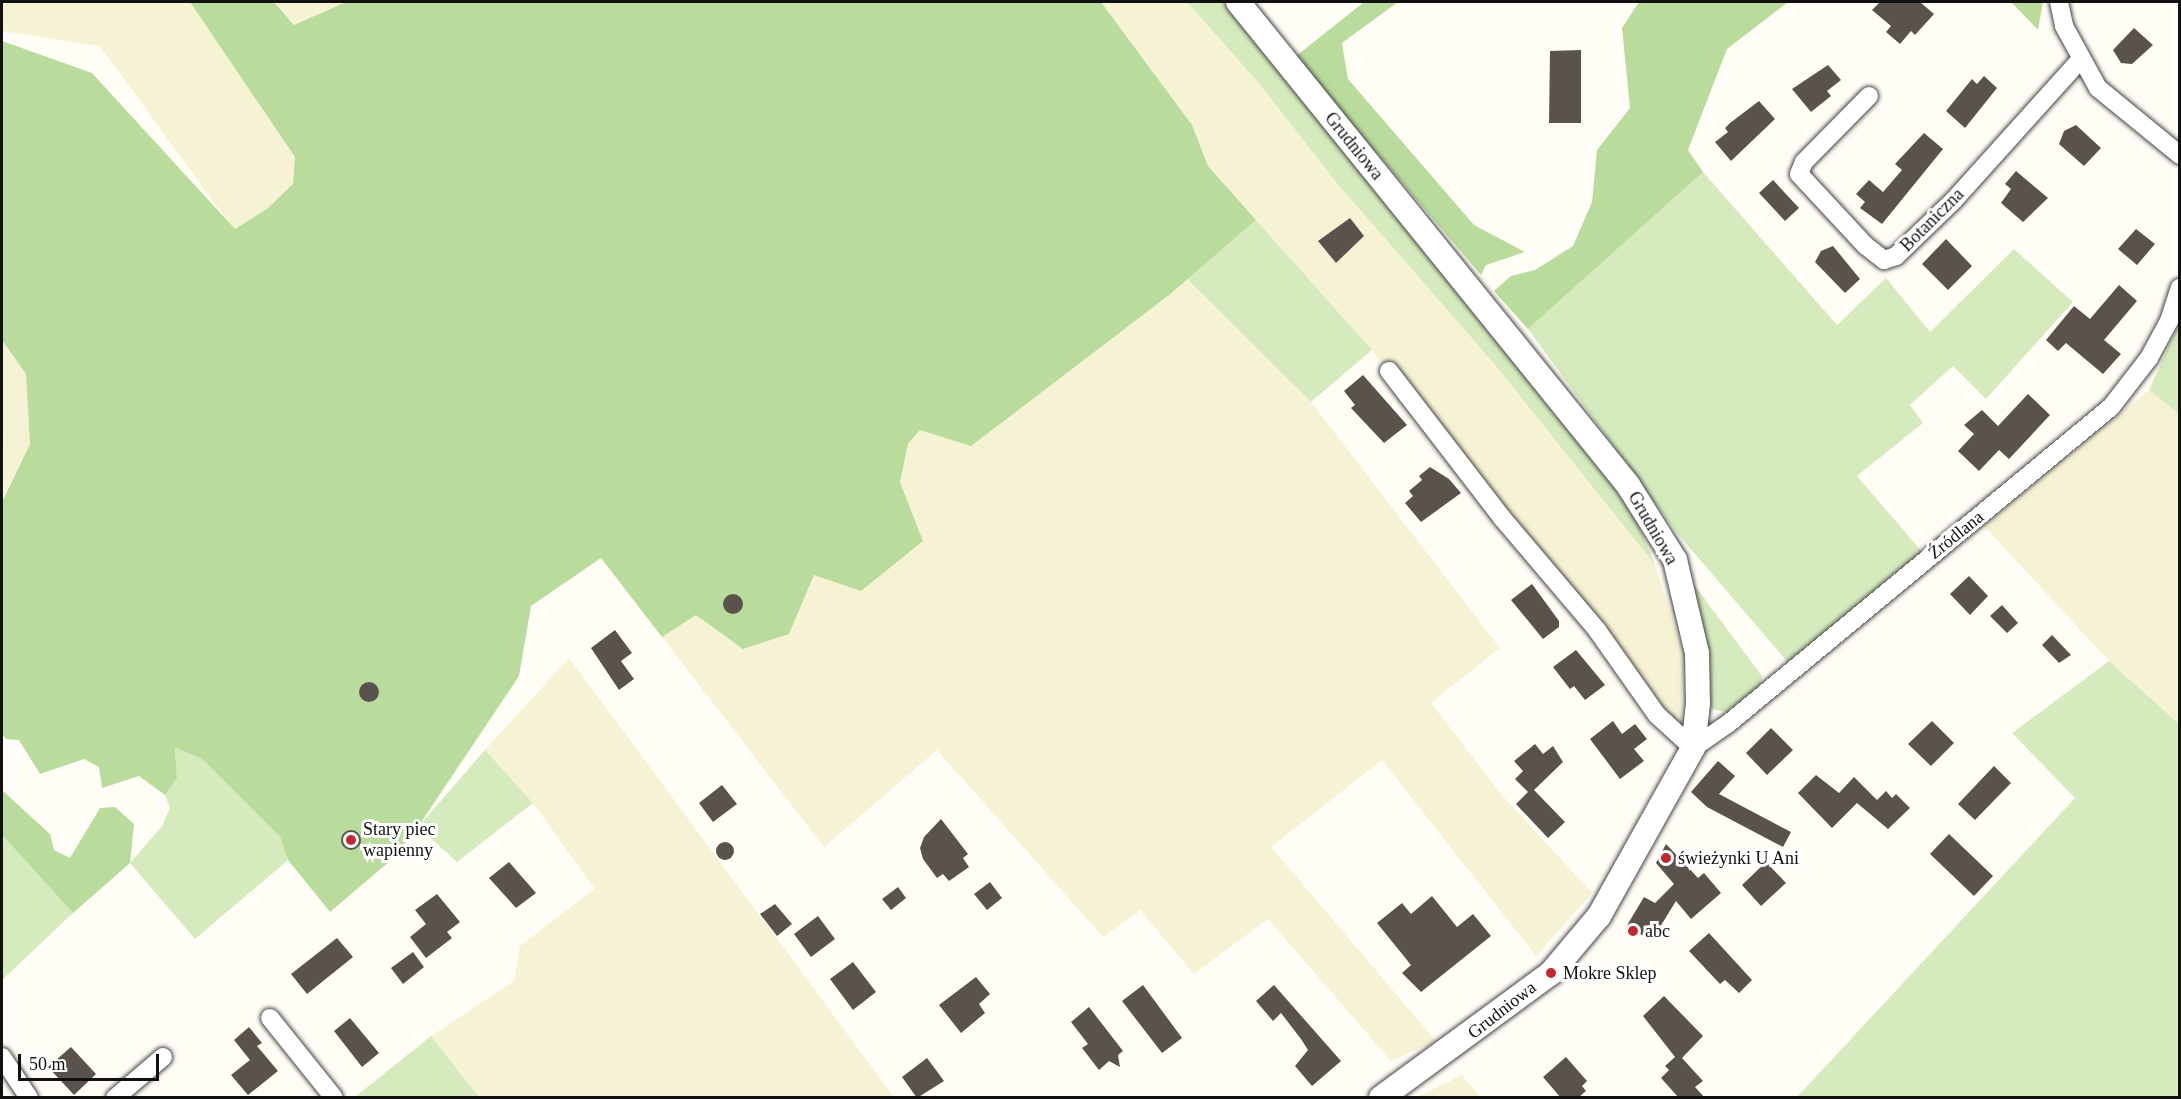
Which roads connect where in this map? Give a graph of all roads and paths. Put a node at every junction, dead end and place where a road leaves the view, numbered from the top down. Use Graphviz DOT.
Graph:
graph roads {
  1 [pos="1238,2"];
  2 [pos="2059,2"];
  3 [pos="2080,60"];
  4 [pos="1869,96"];
  5 [pos="2180,155"];
  6 [pos="2180,288"];
  7 [pos="1389,372"];
  8 [pos="1693,748"];
  9 [pos="270,1018"];
  10 [pos="163,1056"];
  11 [pos="2,1057"];
  12 [pos="29,1098"];
  13 [pos="116,1098"];
  14 [pos="334,1098"];
  15 [pos="1381,1098"];
  1 -- 8 [label="street, Grudniowa"];
  2 -- 3 [label="street"];
  3 -- 4 [label="street, Botaniczna"];
  3 -- 5 [label="street"];
  6 -- 8 [label="street, Źródlana"];
  7 -- 8 [label="street"];
  8 -- 15 [label="street, Grudniowa"];
  9 -- 14 [label="street"];
  10 -- 13 [label="street"];
  11 -- 12 [label="street"];
}
